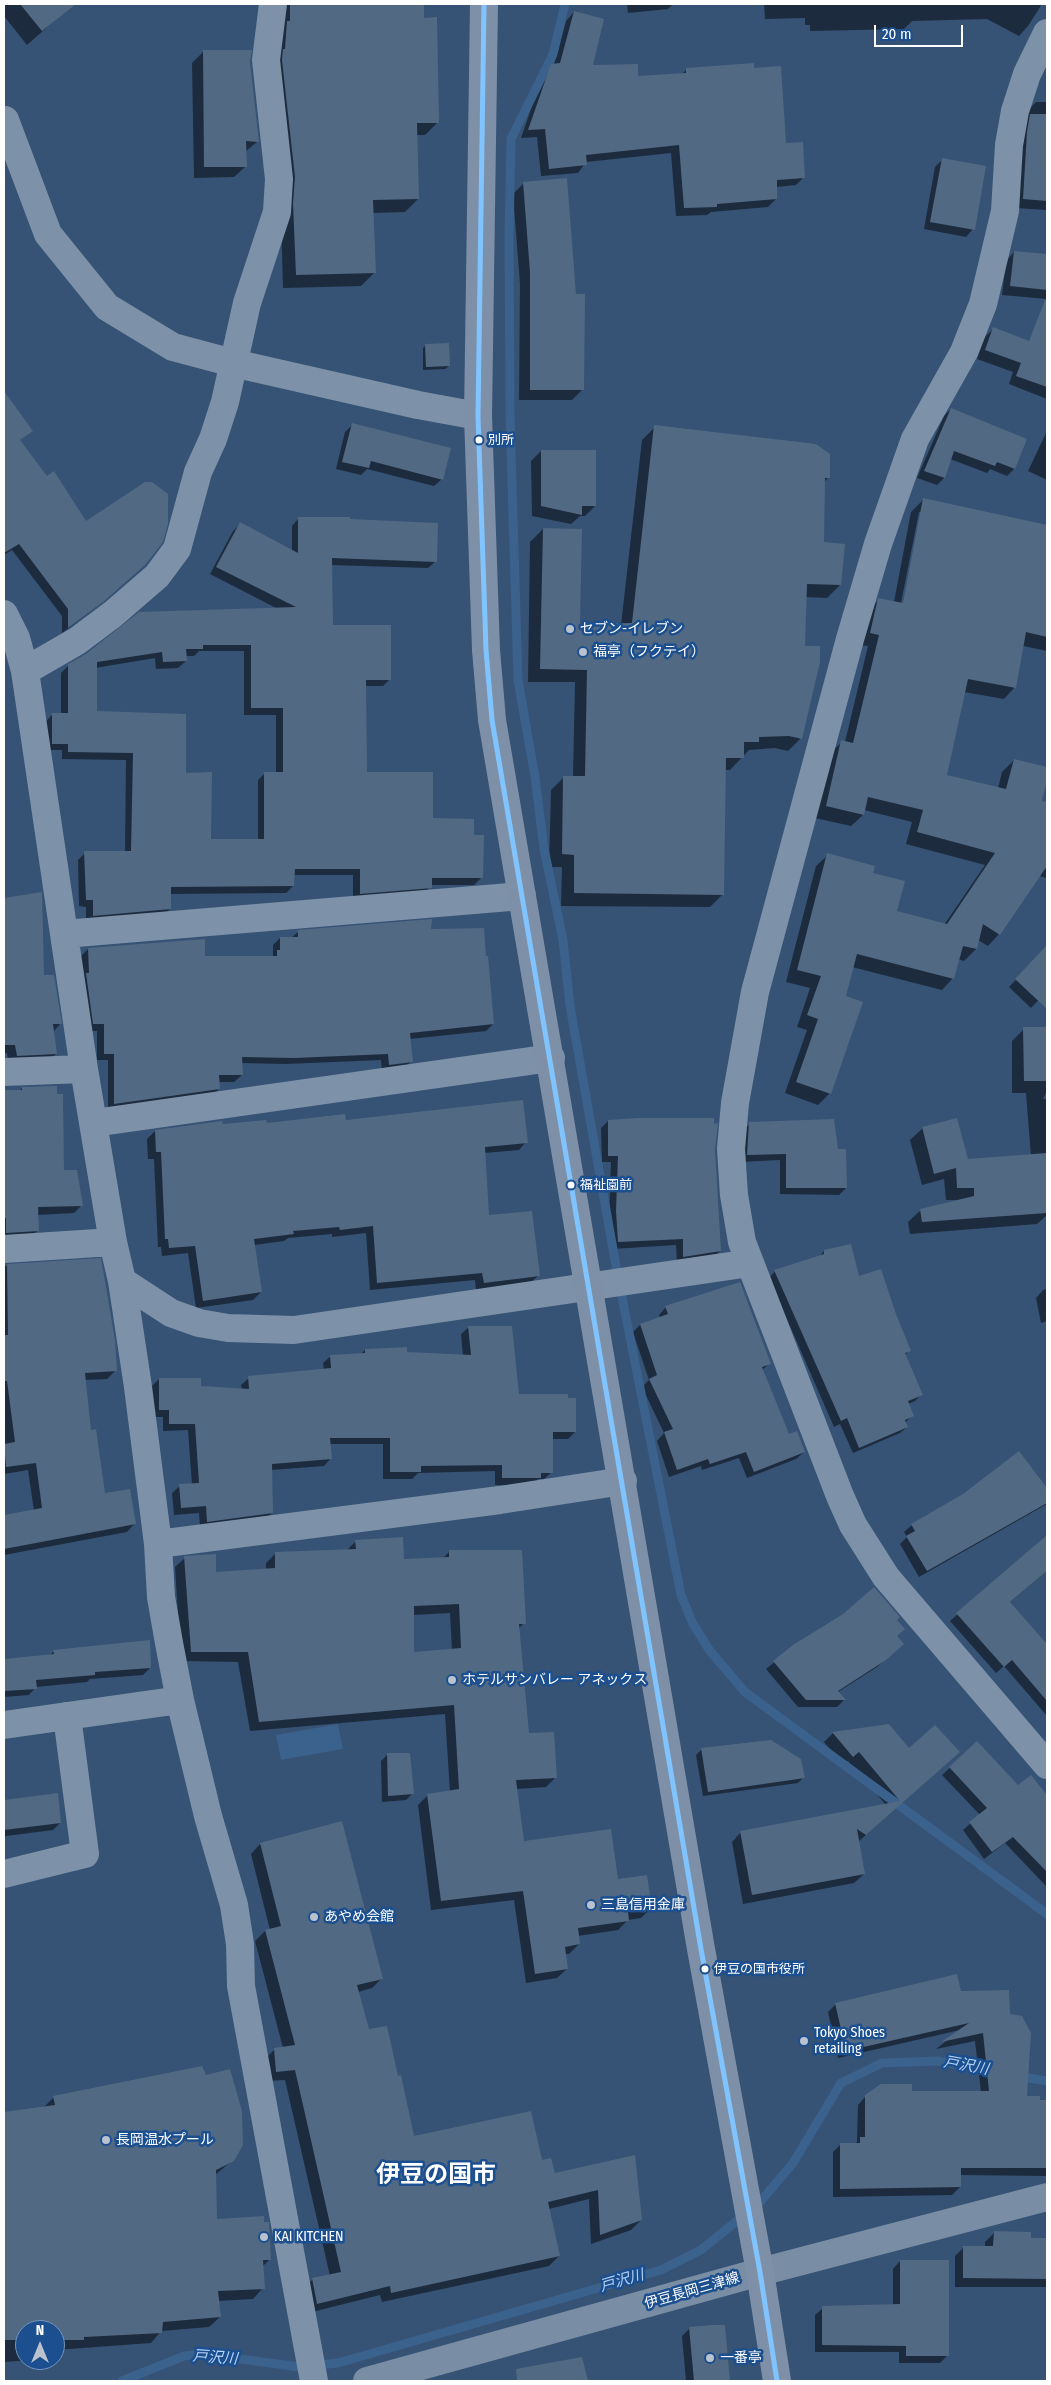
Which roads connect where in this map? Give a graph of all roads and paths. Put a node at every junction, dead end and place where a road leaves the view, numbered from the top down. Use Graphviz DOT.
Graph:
graph roads {
  1 [pos="273,4"];
  2 [pos="484,4"];
  3 [pos="1047,33"];
  4 [pos="5,120"];
  5 [pos="233,363"];
  6 [pos="478,416"];
  7 [pos="4,614"];
  8 [pos="25,671"];
  9 [pos="522,896"];
  10 [pos="64,934"];
  11 [pos="551,1058"];
  12 [pos="84,1069"];
  13 [pos="4,1072"];
  14 [pos="94,1123"];
  15 [pos="113,1242"];
  16 [pos="4,1249"];
  17 [pos="750,1263"];
  18 [pos="122,1281"];
  19 [pos="595,1286"];
  20 [pos="623,1481"];
  21 [pos="158,1544"];
  22 [pos="180,1700"];
  23 [pos="67,1716"];
  24 [pos="4,1725"];
  25 [pos="1047,1765"];
  26 [pos="4,1874"];
  27 [pos="1047,2197"];
  28 [pos="760,2272"];
  29 [pos="314,2381"];
  30 [pos="367,2381"];
  31 [pos="778,2381"];
  1 -- 5 [label="street"];
  2 -- 6 [label="highway"];
  3 -- 17 [label="street"];
  4 -- 5 [label="street"];
  5 -- 6 [label="street"];
  5 -- 8 [label="street"];
  6 -- 9 [label="highway"];
  7 -- 8 [label="street"];
  8 -- 10 [label="street"];
  9 -- 10 [label="street"];
  9 -- 11 [label="highway"];
  10 -- 12 [label="street"];
  11 -- 14 [label="street"];
  11 -- 19 [label="highway"];
  12 -- 13 [label="street"];
  12 -- 14 [label="street"];
  14 -- 15 [label="street"];
  15 -- 16 [label="street"];
  15 -- 18 [label="street"];
  17 -- 19 [label="street"];
  17 -- 25 [label="street"];
  18 -- 19 [label="street"];
  18 -- 21 [label="street"];
  19 -- 20 [label="highway"];
  20 -- 21 [label="street"];
  20 -- 28 [label="highway"];
  21 -- 22 [label="street"];
  22 -- 23 [label="street"];
  22 -- 29 [label="street"];
  23 -- 24 [label="street"];
  23 -- 26 [label="street"];
  27 -- 28 [label="main road, 伊豆長岡三津線"];
  28 -- 30 [label="main road, 伊豆長岡三津線"];
  28 -- 31 [label="highway"];
}
